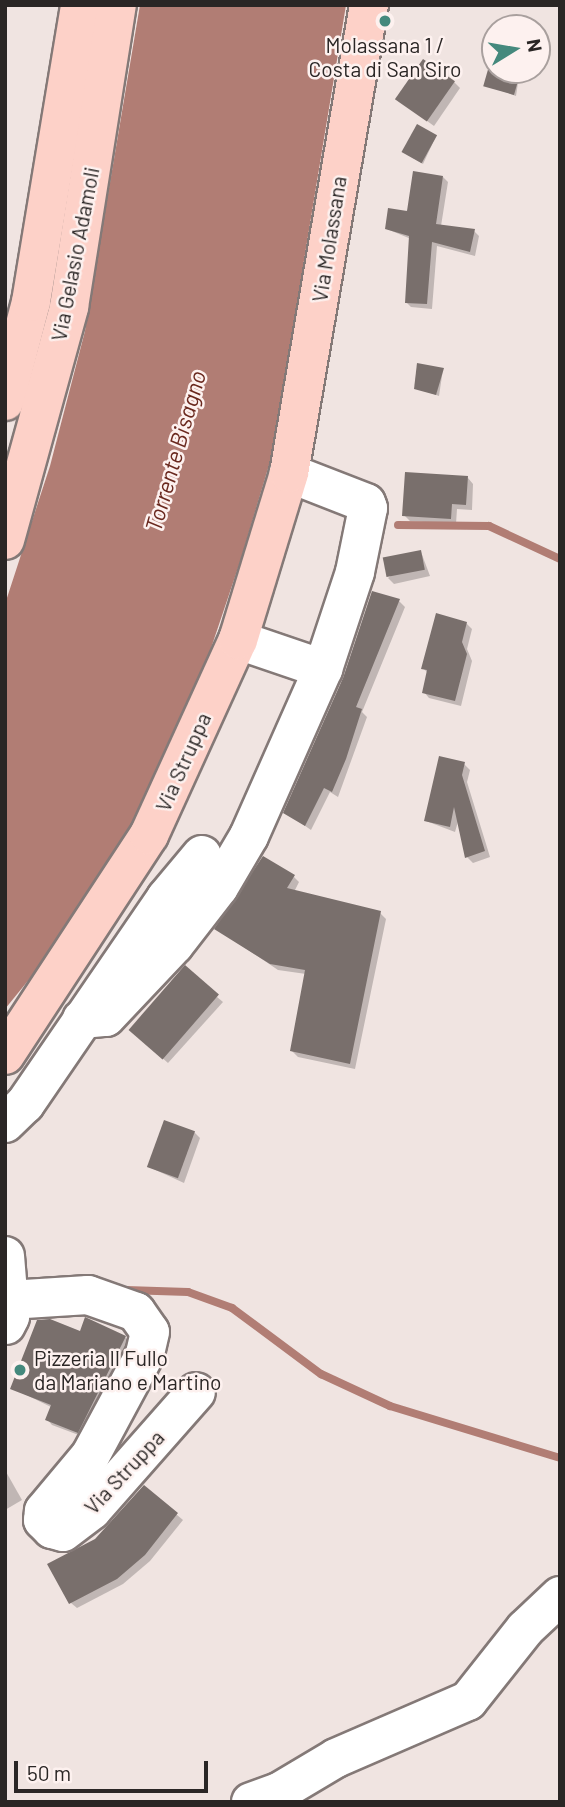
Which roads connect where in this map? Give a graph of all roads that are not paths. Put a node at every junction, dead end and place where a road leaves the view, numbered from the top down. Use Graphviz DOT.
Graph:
graph roads {
  1 [pos="80,5"];
  2 [pos="117,5"];
  3 [pos="369,5"];
  4 [pos="5,401"];
  5 [pos="289,473"];
  6 [pos="5,540"];
  7 [pos="238,639"];
  8 [pos="323,669"];
  9 [pos="211,871"];
  10 [pos="85,1024"];
  11 [pos="15,1040"];
  12 [pos="5,1123"];
  13 [pos="5,1256"];
  14 [pos="7,1313"];
  15 [pos="196,1392"];
  16 [pos="560,1596"];
  17 [pos="251,1802"];
  1 -- 4 [label="main road, Via Gelasio Adamoli"];
  2 -- 6 [label="main road, Via Gelasio Adamoli"];
  3 -- 5 [label="main road, Via Molassana"];
  5 -- 7 [label="main road, Via Struppa"];
  5 -- 8 [label="street"];
  7 -- 8 [label="street"];
  7 -- 11 [label="main road, Via Struppa"];
  8 -- 9 [label="street"];
  9 -- 10 [label="street"];
  9 -- 10 [label="street"];
  10 -- 11 [label="street, Via Struppa"];
  10 -- 12 [label="street"];
  13 -- 14 [label="street, Via Struppa"];
  14 -- 15 [label="street, Via Struppa"];
  16 -- 17 [label="street"];
}
